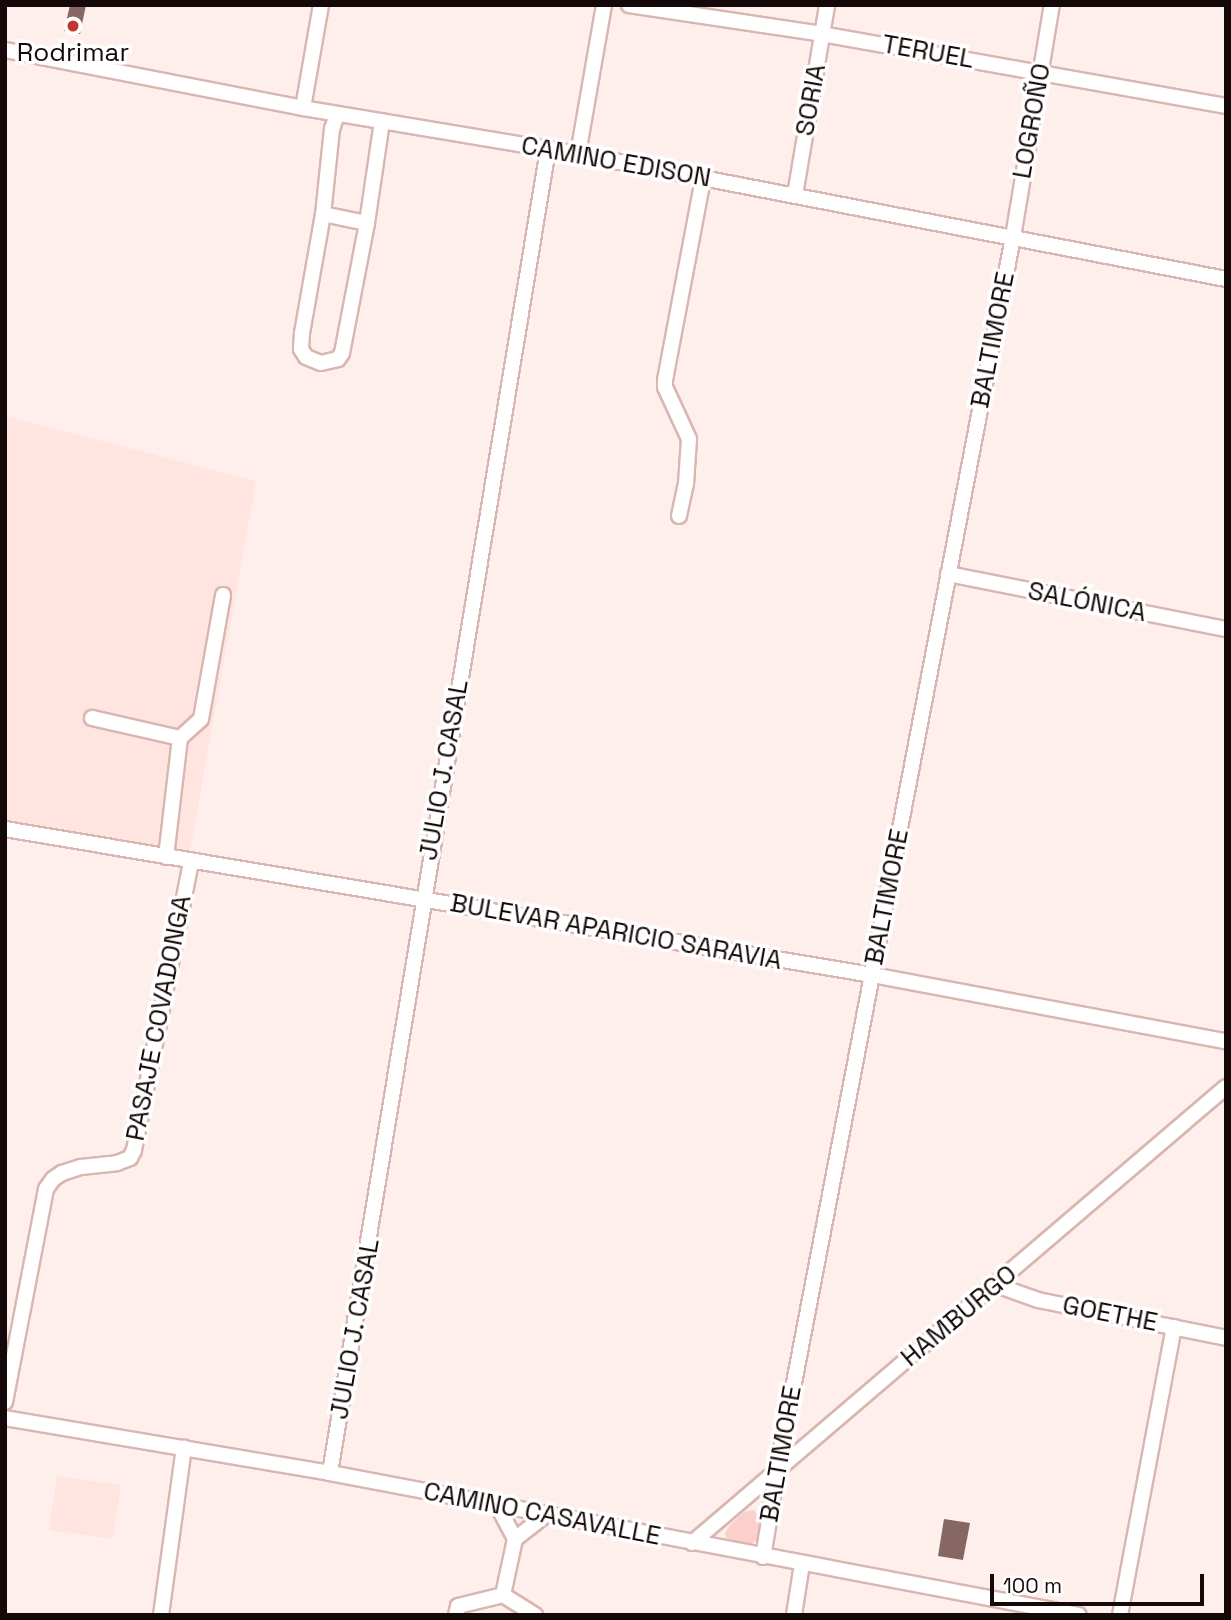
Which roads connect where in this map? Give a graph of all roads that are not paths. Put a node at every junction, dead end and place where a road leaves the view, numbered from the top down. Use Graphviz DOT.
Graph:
graph roads {
  1 [pos="321,5"];
  2 [pos="604,5"];
  3 [pos="629,5"];
  4 [pos="827,5"];
  5 [pos="1052,5"];
  6 [pos="822,34"];
  7 [pos="5,50"];
  8 [pos="1041,71"];
  9 [pos="1226,106"];
  10 [pos="303,108"];
  11 [pos="337,114"];
  12 [pos="382,121"];
  13 [pos="548,149"];
  14 [pos="578,154"];
  15 [pos="704,178"];
  16 [pos="795,195"];
  17 [pos="323,214"];
  18 [pos="367,223"];
  19 [pos="1013,237"];
  20 [pos="1226,279"];
  21 [pos="679,516"];
  22 [pos="948,574"];
  23 [pos="223,595"];
  24 [pos="1226,629"];
  25 [pos="92,718"];
  26 [pos="180,738"];
  27 [pos="5,829"];
  28 [pos="166,857"];
  29 [pos="191,862"];
  30 [pos="422,899"];
  31 [pos="872,975"];
  32 [pos="1226,1041"];
  33 [pos="1226,1087"];
  34 [pos="996,1285"];
  35 [pos="1174,1327"];
  36 [pos="1226,1338"];
  37 [pos="5,1402"];
  38 [pos="5,1418"];
  39 [pos="184,1448"];
  40 [pos="777,1472"];
  41 [pos="330,1473"];
  42 [pos="497,1505"];
  43 [pos="546,1515"];
  44 [pos="515,1539"];
  45 [pos="692,1543"];
  46 [pos="763,1557"];
  47 [pos="802,1564"];
  48 [pos="503,1595"];
  49 [pos="161,1615"];
  50 [pos="456,1615"];
  51 [pos="535,1615"];
  52 [pos="794,1615"];
  53 [pos="1079,1615"];
  54 [pos="1120,1615"];
  1 -- 10 [label="street"];
  2 -- 14 [label="street"];
  3 -- 6 [label="street, TERUEL"];
  4 -- 6 [label="street, SORIA"];
  5 -- 8 [label="street, LOGROÑO"];
  6 -- 8 [label="street, TERUEL"];
  6 -- 16 [label="street, SORIA"];
  7 -- 10 [label="street, CAMINO EDISON"];
  8 -- 9 [label="street, TERUEL"];
  8 -- 19 [label="street, LOGROÑO"];
  10 -- 11 [label="street, CAMINO EDISON"];
  11 -- 12 [label="street, CAMINO EDISON"];
  11 -- 17 [label="street"];
  12 -- 13 [label="street, CAMINO EDISON"];
  12 -- 18 [label="street"];
  13 -- 14 [label="street, CAMINO EDISON"];
  13 -- 30 [label="street, JULIO J. CASAL"];
  14 -- 15 [label="street, CAMINO EDISON"];
  15 -- 16 [label="street, CAMINO EDISON"];
  15 -- 21 [label="street"];
  16 -- 19 [label="street, CAMINO EDISON"];
  17 -- 18 [label="street"];
  17 -- 18 [label="street"];
  19 -- 20 [label="street, CAMINO EDISON"];
  19 -- 22 [label="street, BALTIMORE"];
  22 -- 24 [label="street, SALÓNICA"];
  22 -- 31 [label="street, BALTIMORE"];
  23 -- 26 [label="street"];
  25 -- 26 [label="street"];
  26 -- 28 [label="street"];
  27 -- 28 [label="street, BULEVAR APARICIO SARAVIA"];
  28 -- 29 [label="street, BULEVAR APARICIO SARAVIA"];
  29 -- 30 [label="street, BULEVAR APARICIO SARAVIA"];
  29 -- 37 [label="street, PASAJE COVADONGA"];
  30 -- 31 [label="street, BULEVAR APARICIO SARAVIA"];
  30 -- 41 [label="street, JULIO J. CASAL"];
  31 -- 32 [label="street, BULEVAR APARICIO SARAVIA"];
  31 -- 40 [label="street, BALTIMORE"];
  33 -- 34 [label="street, HAMBURGO"];
  34 -- 35 [label="street, GOETHE"];
  34 -- 40 [label="street, HAMBURGO"];
  35 -- 36 [label="street, GOETHE"];
  35 -- 54 [label="street"];
  38 -- 39 [label="street, CAMINO CASAVALLE"];
  39 -- 41 [label="street, CAMINO CASAVALLE"];
  39 -- 49 [label="street"];
  40 -- 45 [label="street, HAMBURGO"];
  40 -- 46 [label="street, BALTIMORE"];
  41 -- 42 [label="street, CAMINO CASAVALLE"];
  42 -- 43 [label="street, CAMINO CASAVALLE"];
  42 -- 44 [label="street"];
  43 -- 44 [label="street"];
  43 -- 45 [label="street, CAMINO CASAVALLE"];
  44 -- 48 [label="street"];
  45 -- 46 [label="street, CAMINO CASAVALLE"];
  46 -- 47 [label="street, CAMINO CASAVALLE"];
  47 -- 52 [label="street"];
  47 -- 53 [label="street, CAMINO CASAVALLE"];
  48 -- 50 [label="street"];
  48 -- 51 [label="street"];
}
